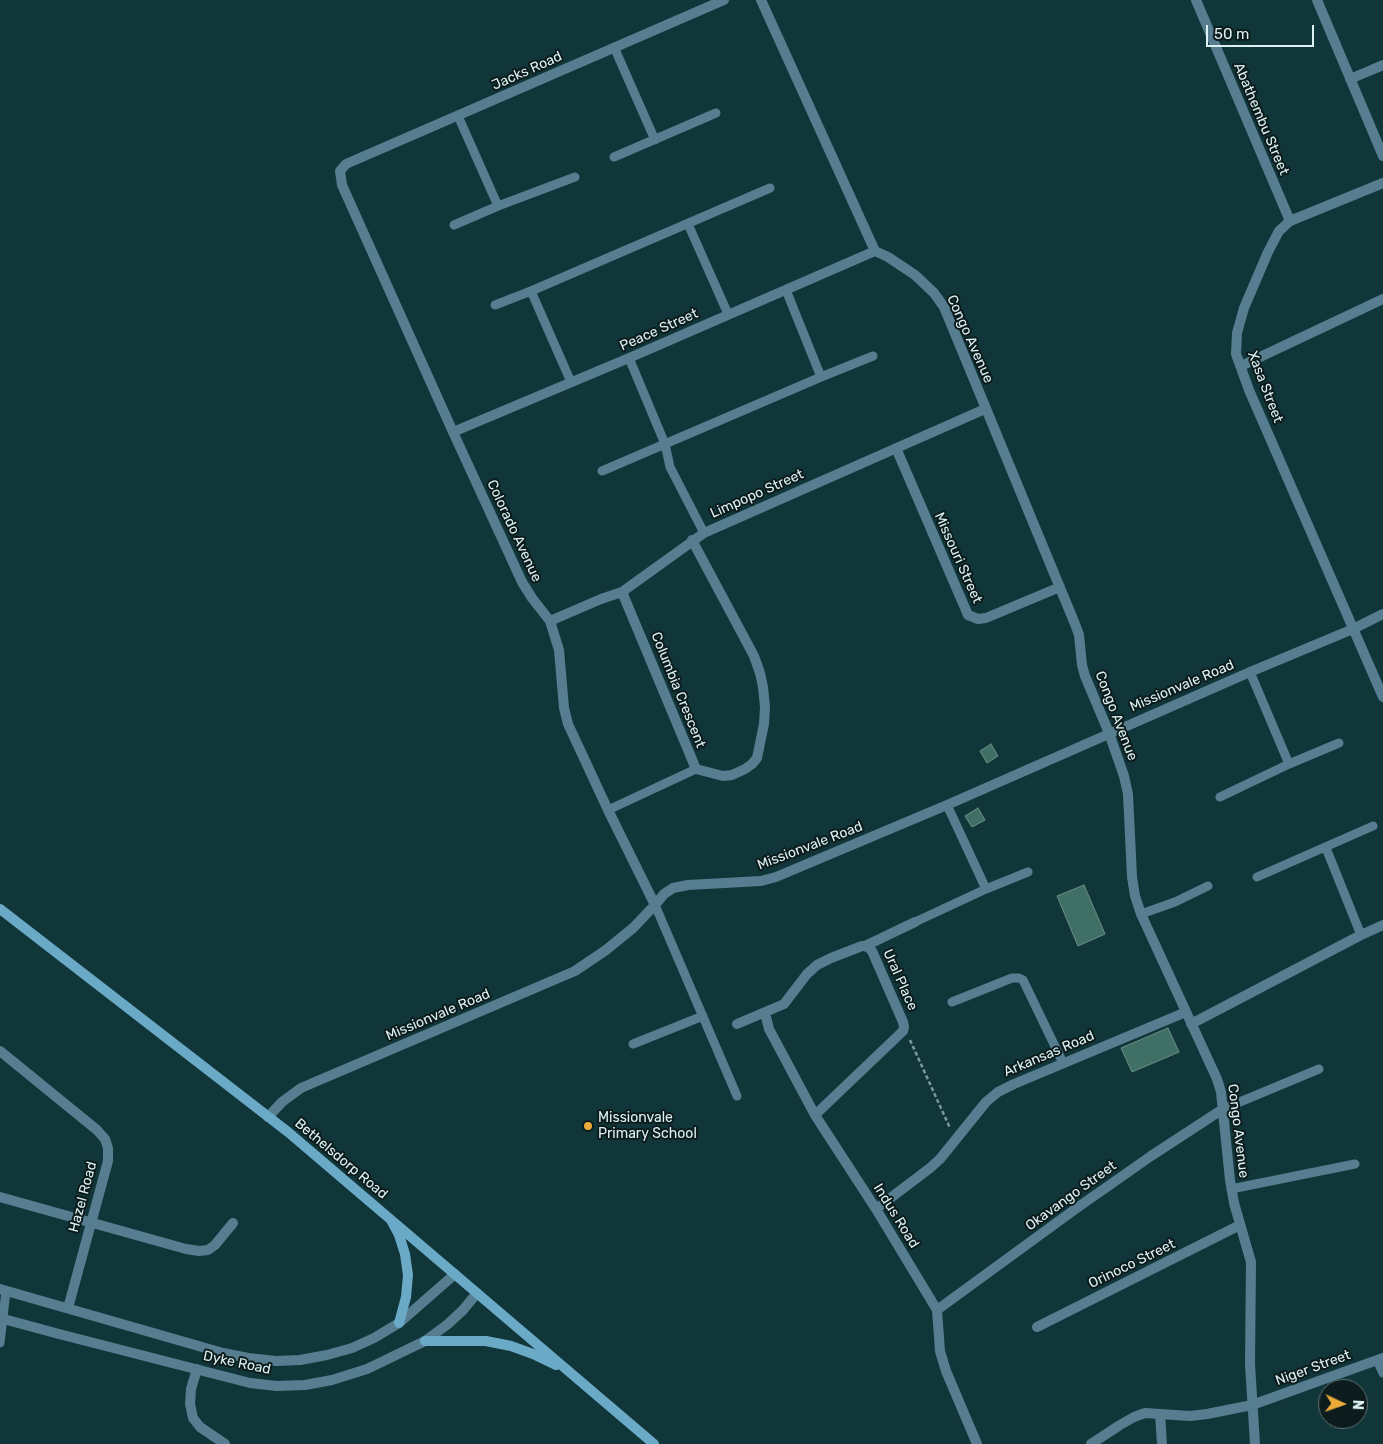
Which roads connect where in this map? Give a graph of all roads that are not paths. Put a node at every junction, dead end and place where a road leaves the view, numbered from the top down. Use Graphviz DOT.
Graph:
graph roads {
  1 [pos="724,0"];
  2 [pos="761,0"];
  3 [pos="1196,0"];
  4 [pos="1316,0"];
  5 [pos="614,47"];
  6 [pos="1383,65"];
  7 [pos="1350,79"];
  8 [pos="716,113"];
  9 [pos="458,116"];
  10 [pos="655,140"];
  11 [pos="1383,156"];
  12 [pos="614,157"];
  13 [pos="342,168"];
  14 [pos="575,177"];
  15 [pos="1383,183"];
  16 [pos="770,188"];
  17 [pos="498,206"];
  18 [pos="1290,221"];
  19 [pos="688,224"];
  20 [pos="454,225"];
  21 [pos="875,250"];
  22 [pos="786,290"];
  23 [pos="531,291"];
  24 [pos="1383,299"];
  25 [pos="495,305"];
  26 [pos="728,314"];
  27 [pos="873,356"];
  28 [pos="629,358"];
  29 [pos="1241,366"];
  30 [pos="821,376"];
  31 [pos="571,382"];
  32 [pos="985,409"];
  33 [pos="453,432"];
  34 [pos="665,444"];
  35 [pos="896,448"];
  36 [pos="602,471"];
  37 [pos="704,532"];
  38 [pos="692,540"];
  39 [pos="1060,587"];
  40 [pos="622,592"];
  41 [pos="1383,614"];
  42 [pos="550,621"];
  43 [pos="1353,629"];
  44 [pos="1250,672"];
  45 [pos="1383,697"];
  46 [pos="1109,733"];
  47 [pos="1339,743"];
  48 [pos="1289,764"];
  49 [pos="696,769"];
  50 [pos="1220,797"];
  51 [pos="947,805"];
  52 [pos="608,810"];
  53 [pos="1373,826"];
  54 [pos="1326,848"];
  55 [pos="1028,872"];
  56 [pos="1257,877"];
  57 [pos="1208,886"];
  58 [pos="986,889"];
  59 [pos="655,905"];
  60 [pos="0,909"];
  61 [pos="1141,914"];
  62 [pos="915,922"];
  63 [pos="1383,925"];
  64 [pos="1361,935"];
  65 [pos="865,946"];
  66 [pos="952,1002"];
  67 [pos="1186,1012"];
  68 [pos="764,1013"];
  69 [pos="703,1016"];
  70 [pos="737,1024"];
  71 [pos="1192,1024"];
  72 [pos="633,1044"];
  73 [pos="0,1051"];
  74 [pos="1063,1063"];
  75 [pos="1319,1069"];
  76 [pos="737,1096"];
  77 [pos="1223,1109"];
  78 [pos="815,1115"];
  79 [pos="268,1117"];
  80 [pos="1355,1164"];
  81 [pos="1231,1189"];
  82 [pos="0,1197"];
  83 [pos="876,1209"];
  84 [pos="388,1216"];
  85 [pos="91,1223"];
  86 [pos="233,1223"];
  87 [pos="1240,1225"];
  88 [pos="455,1274"];
  89 [pos="3,1290"];
  90 [pos="476,1293"];
  91 [pos="68,1308"];
  92 [pos="937,1310"];
  93 [pos="2,1318"];
  94 [pos="399,1322"];
  95 [pos="1037,1327"];
  96 [pos="426,1341"];
  97 [pos="0,1343"];
  98 [pos="1380,1359"];
  99 [pos="197,1369"];
  100 [pos="569,1370"];
  101 [pos="1383,1373"];
  102 [pos="1252,1404"];
  103 [pos="1160,1414"];
  104 [pos="225,1444"];
  105 [pos="654,1444"];
  106 [pos="977,1444"];
  107 [pos="1091,1444"];
  108 [pos="1162,1444"];
  109 [pos="1255,1444"];
  1 -- 5 [label="street, Jacks Road"];
  2 -- 21 [label="street"];
  3 -- 18 [label="street, Abathembu Street"];
  4 -- 7 [label="street"];
  5 -- 9 [label="street, Jacks Road"];
  5 -- 10 [label="lane"];
  6 -- 7 [label="street"];
  7 -- 11 [label="street"];
  8 -- 10 [label="lane"];
  9 -- 13 [label="street, Jacks Road"];
  9 -- 17 [label="lane"];
  10 -- 12 [label="lane"];
  13 -- 33 [label="street, Colorado Avenue"];
  14 -- 17 [label="lane"];
  15 -- 18 [label="street"];
  16 -- 19 [label="lane"];
  17 -- 20 [label="lane"];
  18 -- 29 [label="street, Xasa Street"];
  19 -- 23 [label="lane"];
  19 -- 26 [label="lane"];
  21 -- 22 [label="street, Peace Street"];
  21 -- 32 [label="street, Congo Avenue"];
  22 -- 26 [label="street, Peace Street"];
  22 -- 30 [label="lane"];
  23 -- 25 [label="lane"];
  23 -- 31 [label="lane"];
  24 -- 29 [label="street"];
  26 -- 28 [label="street, Peace Street"];
  27 -- 30 [label="lane"];
  28 -- 31 [label="street, Peace Street"];
  28 -- 34 [label="lane"];
  29 -- 43 [label="street, Xasa Street"];
  30 -- 34 [label="lane"];
  31 -- 33 [label="street, Peace Street"];
  32 -- 35 [label="street, Limpopo Street"];
  32 -- 39 [label="street, Congo Avenue"];
  33 -- 42 [label="street, Colorado Avenue"];
  34 -- 36 [label="lane"];
  34 -- 37 [label="lane"];
  35 -- 37 [label="street, Limpopo Street"];
  35 -- 39 [label="street, Missouri Street"];
  37 -- 38 [label="street, Limpopo Street"];
  38 -- 40 [label="street, Limpopo Street"];
  38 -- 49 [label="street, Columbia Crescent"];
  39 -- 46 [label="street, Congo Avenue"];
  40 -- 42 [label="street, Limpopo Street"];
  40 -- 49 [label="street, Columbia Crescent"];
  41 -- 43 [label="street, Missionvale Road"];
  42 -- 52 [label="street, Colorado Avenue"];
  43 -- 44 [label="street, Missionvale Road"];
  43 -- 45 [label="street, Xasa Street"];
  44 -- 46 [label="street, Missionvale Road"];
  44 -- 48 [label="lane"];
  46 -- 51 [label="street, Missionvale Road"];
  46 -- 61 [label="street, Congo Avenue"];
  47 -- 48 [label="lane"];
  48 -- 50 [label="lane"];
  49 -- 52 [label="lane"];
  51 -- 58 [label="lane"];
  51 -- 59 [label="street, Missionvale Road"];
  52 -- 59 [label="street, Colorado Avenue"];
  53 -- 54 [label="lane"];
  54 -- 56 [label="lane"];
  54 -- 64 [label="lane"];
  55 -- 58 [label="lane"];
  57 -- 61 [label="lane"];
  58 -- 62 [label="lane"];
  59 -- 69 [label="lane"];
  59 -- 79 [label="street, Missionvale Road"];
  60 -- 79 [label="main road, Bethelsdorp Road"];
  61 -- 67 [label="street, Congo Avenue"];
  62 -- 65 [label="street"];
  63 -- 64 [label="street"];
  64 -- 71 [label="street"];
  65 -- 68 [label="street, Ural Place"];
  65 -- 78 [label="street, Ural Place"];
  66 -- 74 [label="lane"];
  67 -- 71 [label="street, Congo Avenue"];
  67 -- 74 [label="street, Arkansas Road"];
  68 -- 70 [label="street, Ural Place"];
  68 -- 78 [label="street, Indus Road"];
  69 -- 72 [label="lane"];
  69 -- 76 [label="lane"];
  71 -- 77 [label="street, Congo Avenue"];
  73 -- 85 [label="street, Hazel Road"];
  74 -- 83 [label="street, Arkansas Road"];
  75 -- 77 [label="lane"];
  77 -- 81 [label="street, Congo Avenue"];
  77 -- 92 [label="street, Okavango Street"];
  78 -- 83 [label="street, Indus Road"];
  79 -- 84 [label="main road, Bethelsdorp Road"];
  80 -- 81 [label="lane"];
  81 -- 87 [label="street, Congo Avenue"];
  82 -- 85 [label="street"];
  83 -- 92 [label="street, Indus Road"];
  84 -- 88 [label="main road, Bethelsdorp Road"];
  84 -- 94 [label="main road"];
  85 -- 86 [label="street"];
  85 -- 91 [label="street, Hazel Road"];
  87 -- 95 [label="street, Orinoco Street"];
  87 -- 102 [label="street, Congo Avenue"];
  88 -- 90 [label="main road, Bethelsdorp Road"];
  88 -- 94 [label="street, Dyke Road"];
  89 -- 91 [label="street, Dyke Road"];
  89 -- 93 [label="lane"];
  90 -- 96 [label="street, Dyke Road"];
  90 -- 100 [label="main road, Bethelsdorp Road"];
  91 -- 94 [label="street, Dyke Road"];
  92 -- 106 [label="street, Indus Road"];
  93 -- 97 [label="lane"];
  93 -- 99 [label="street, Dyke Road"];
  96 -- 99 [label="street, Dyke Road"];
  96 -- 100 [label="main road"];
  98 -- 101 [label="lane"];
  98 -- 102 [label="street, Niger Street"];
  99 -- 104 [label="street"];
  100 -- 105 [label="main road, Bethelsdorp Road"];
  102 -- 103 [label="street"];
  102 -- 109 [label="street, Congo Avenue"];
  103 -- 107 [label="street"];
  103 -- 108 [label="street"];
}
